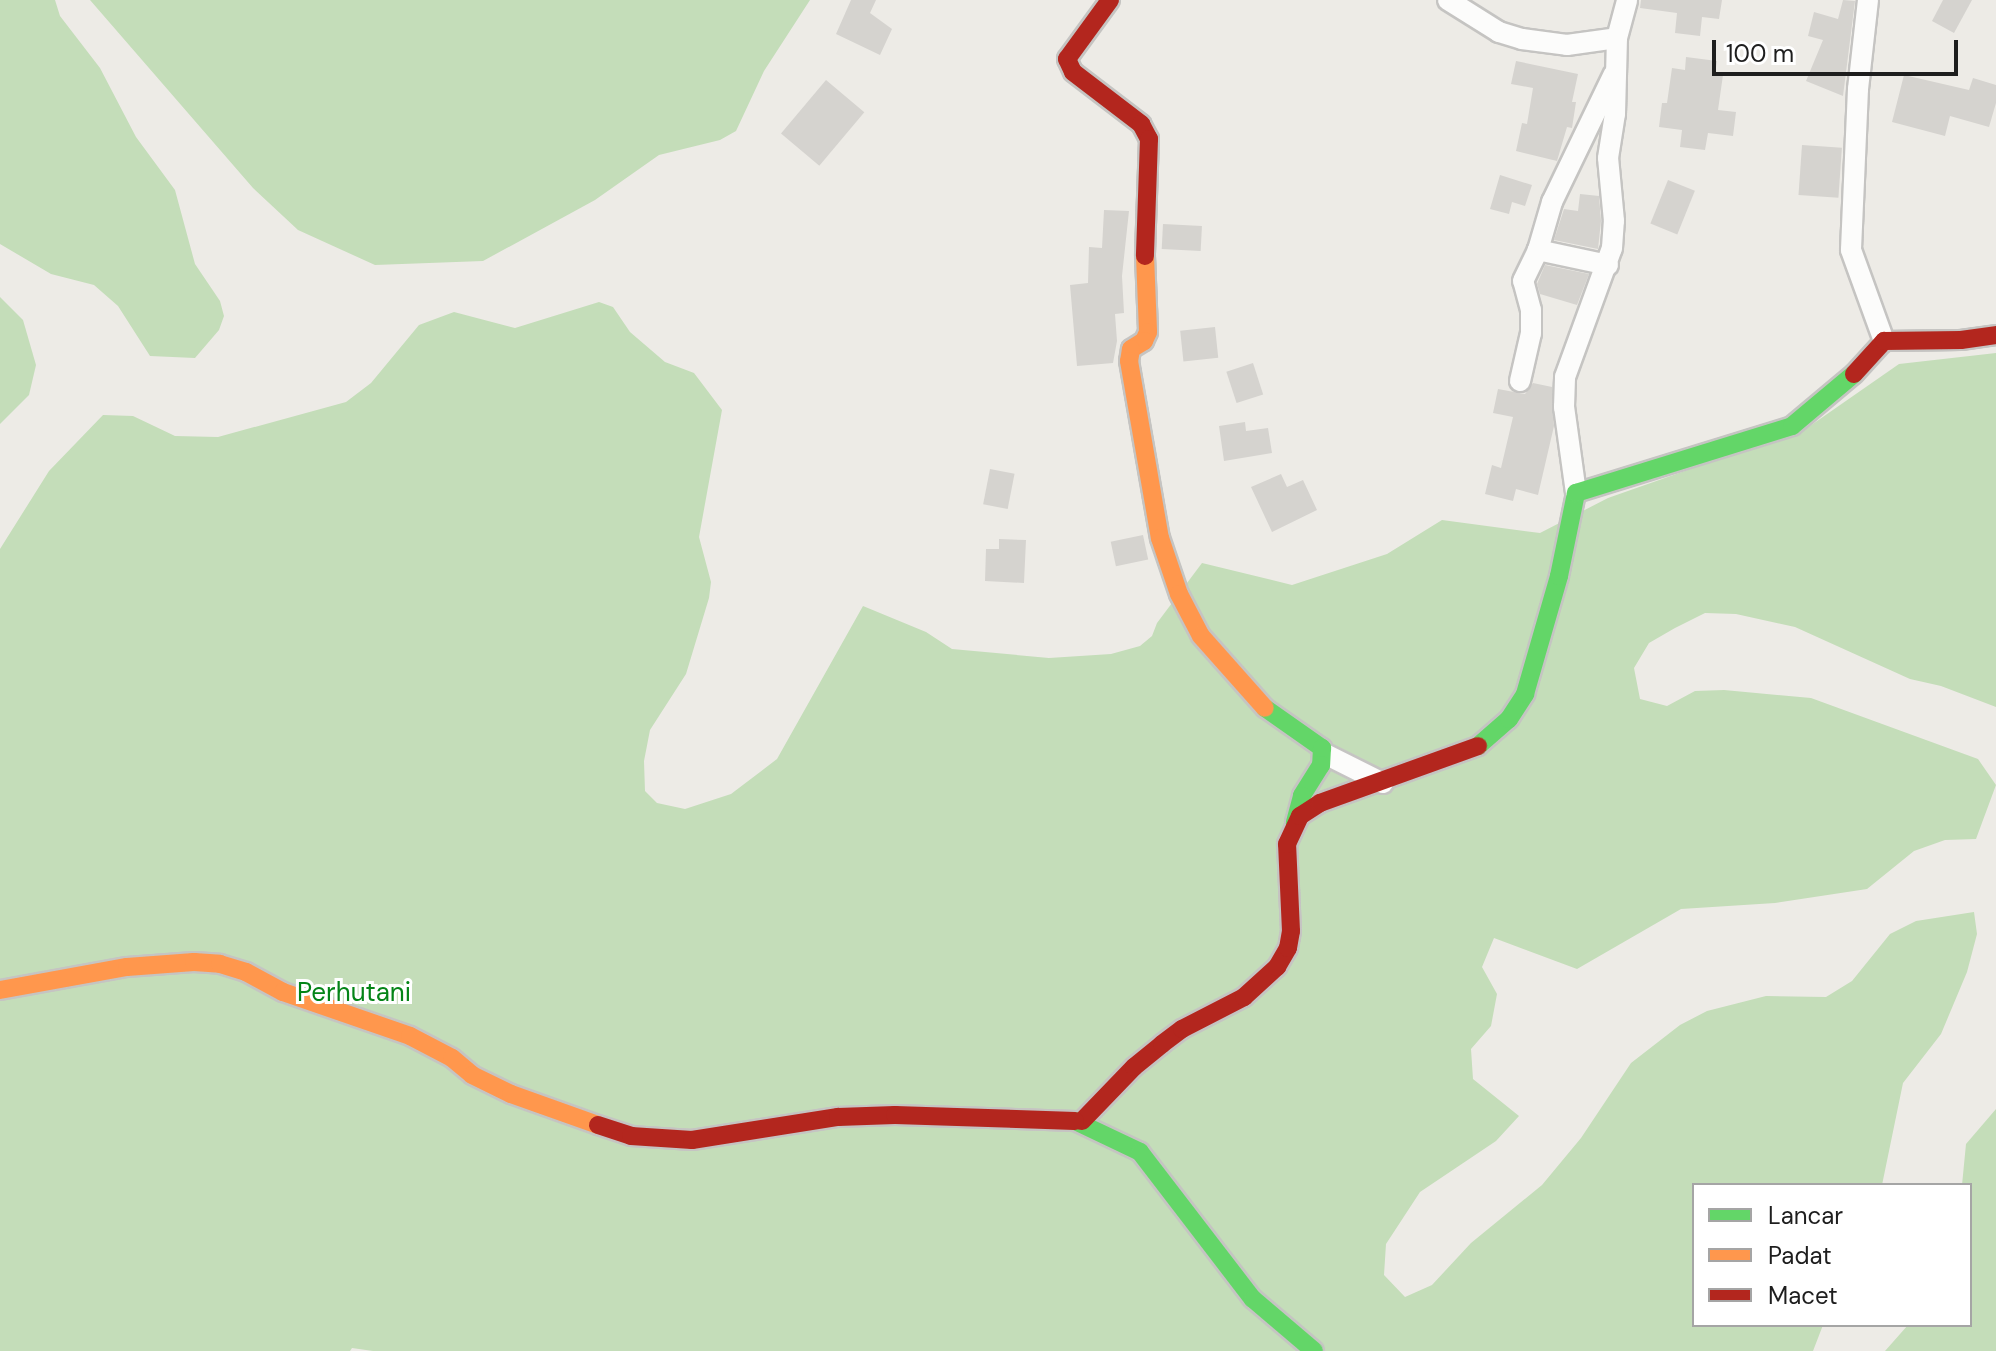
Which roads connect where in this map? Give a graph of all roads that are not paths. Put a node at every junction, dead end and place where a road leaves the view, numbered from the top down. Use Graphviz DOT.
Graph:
graph roads {
  1 [pos="1110,0"];
  2 [pos="1448,0"];
  3 [pos="1627,0"];
  4 [pos="1868,0"];
  5 [pos="1617,38"];
  6 [pos="1616,70"];
  7 [pos="1538,250"];
  8 [pos="1608,265"];
  9 [pos="1996,335"];
  10 [pos="1884,341"];
  11 [pos="1520,381"];
  12 [pos="1576,493"];
  13 [pos="1323,753"];
  14 [pos="1383,783"];
  15 [pos="1295,823"];
  16 [pos="0,990"];
  17 [pos="1082,1121"];
  18 [pos="1314,1351"];
  1 -- 13 [label="street"];
  2 -- 5 [label="street"];
  3 -- 5 [label="street"];
  4 -- 10 [label="street"];
  5 -- 6 [label="street"];
  6 -- 7 [label="street"];
  6 -- 8 [label="street"];
  7 -- 8 [label="street"];
  7 -- 11 [label="street"];
  8 -- 12 [label="street"];
  9 -- 10 [label="street"];
  10 -- 12 [label="street"];
  12 -- 14 [label="street"];
  13 -- 14 [label="street"];
  13 -- 15 [label="street"];
  14 -- 15 [label="street"];
  15 -- 17 [label="street"];
  16 -- 17 [label="street"];
  17 -- 18 [label="street"];
}
